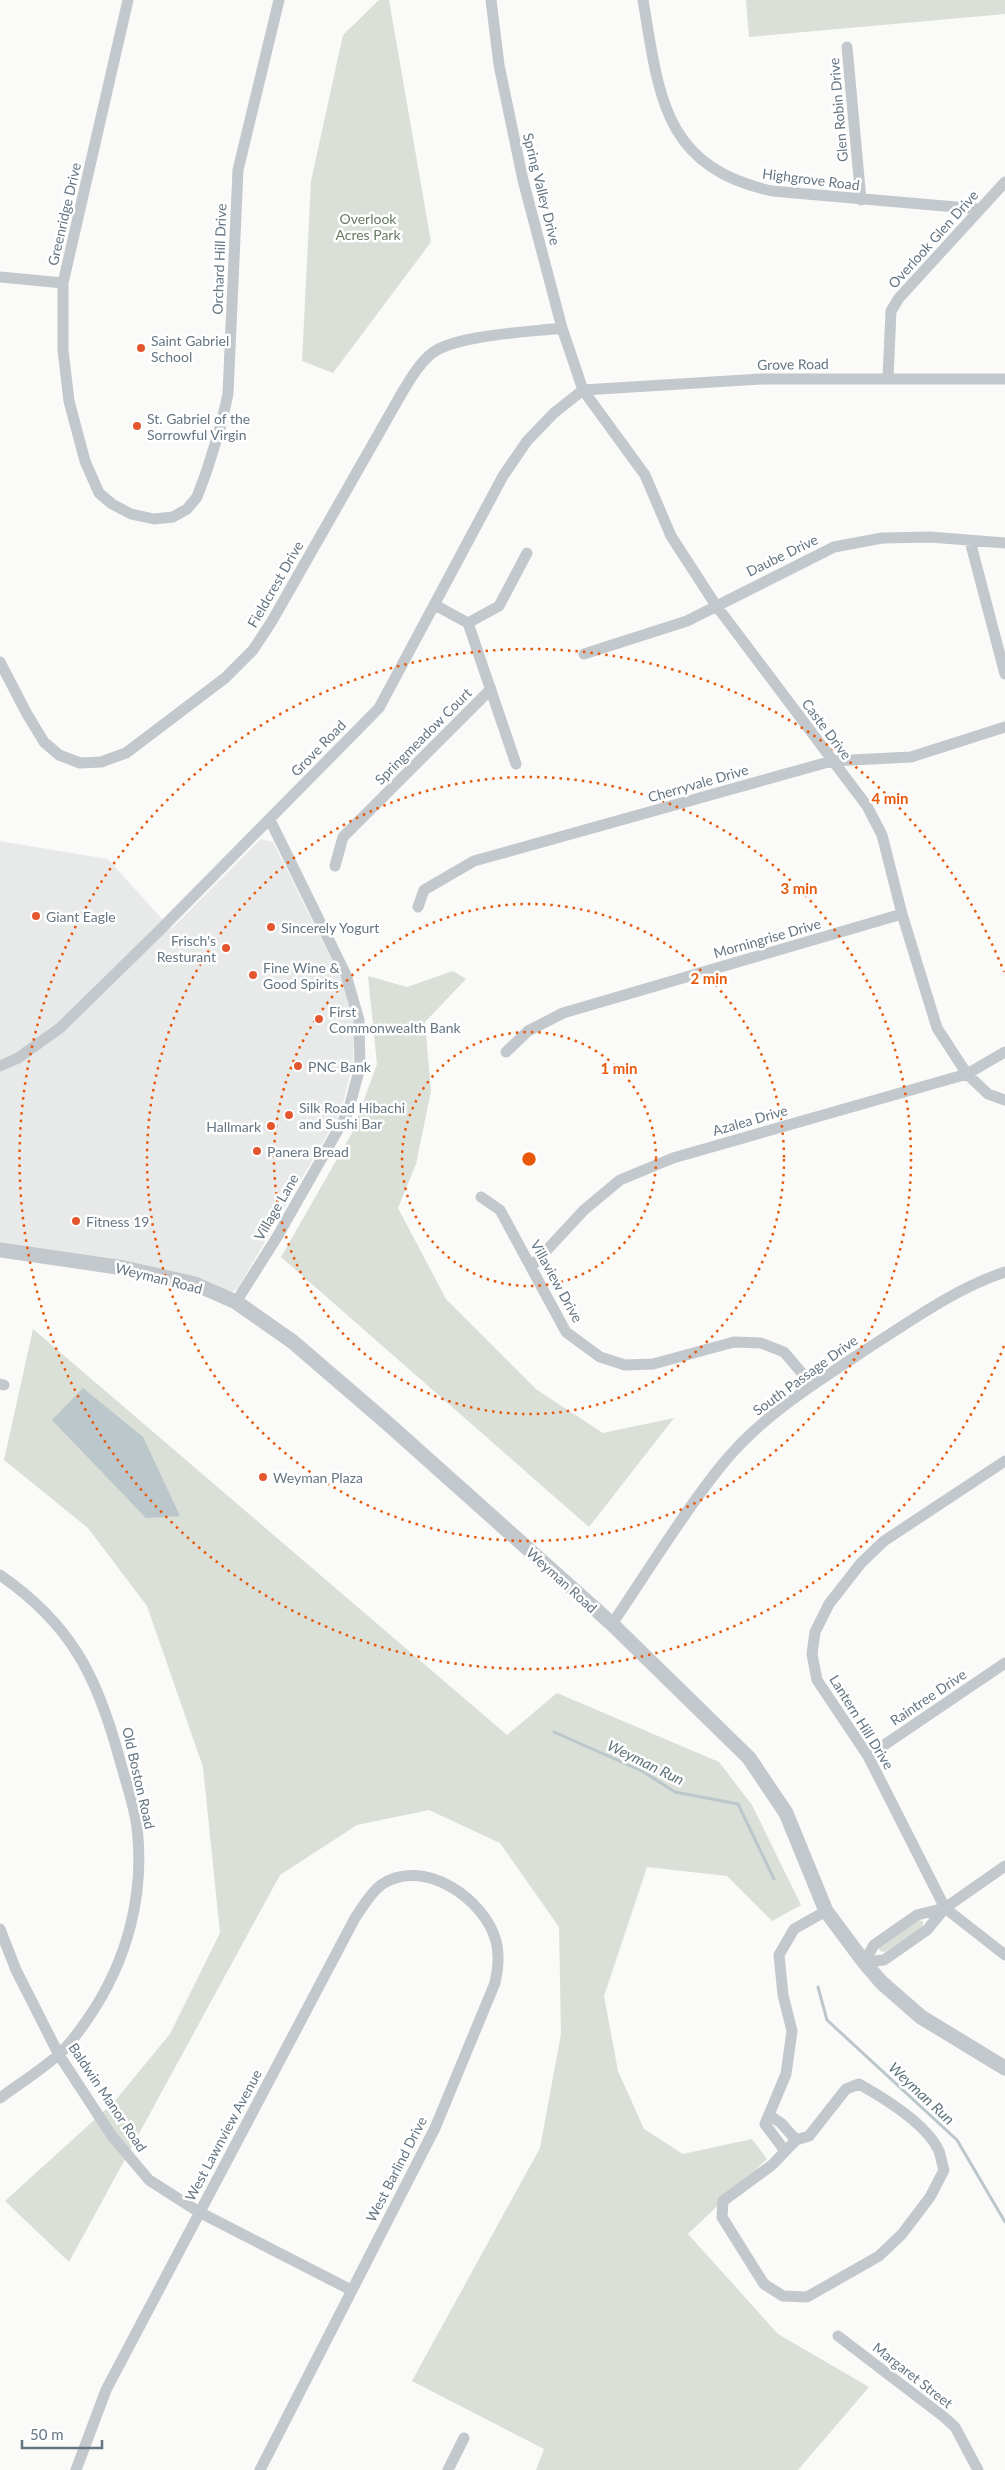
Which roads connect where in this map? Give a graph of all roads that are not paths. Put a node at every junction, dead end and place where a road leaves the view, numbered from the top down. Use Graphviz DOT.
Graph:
graph roads {
  1 [pos="128,0"];
  2 [pos="279,0"];
  3 [pos="490,0"];
  4 [pos="643,0"];
  5 [pos="847,46"];
  6 [pos="1005,182"];
  7 [pos="861,200"];
  8 [pos="979,209"];
  9 [pos="0,277"];
  10 [pos="63,283"];
  11 [pos="562,328"];
  12 [pos="888,378"];
  13 [pos="1005,379"];
  14 [pos="581,386"];
  15 [pos="78,437"];
  16 [pos="970,541"];
  17 [pos="1005,544"];
  18 [pos="527,553"];
  19 [pos="715,604"];
  20 [pos="436,605"];
  21 [pos="468,623"];
  22 [pos="584,654"];
  23 [pos="0,662"];
  24 [pos="1005,674"];
  25 [pos="491,689"];
  26 [pos="1005,727"];
  27 [pos="832,761"];
  28 [pos="516,764"];
  29 [pos="270,820"];
  30 [pos="335,866"];
  31 [pos="418,907"];
  32 [pos="902,914"];
  33 [pos="506,1052"];
  34 [pos="1005,1052"];
  35 [pos="0,1066"];
  36 [pos="967,1074"];
  37 [pos="1005,1100"];
  38 [pos="481,1196"];
  39 [pos="0,1250"];
  40 [pos="532,1266"];
  41 [pos="1005,1272"];
  42 [pos="236,1302"];
  43 [pos="812,1386"];
  44 [pos="1005,1461"];
  45 [pos="0,1575"];
  46 [pos="612,1624"];
  47 [pos="1005,1663"];
  48 [pos="868,1756"];
  49 [pos="1005,1866"];
  50 [pos="448,1885"];
  51 [pos="945,1908"];
  52 [pos="826,1911"];
  53 [pos="0,1929"];
  54 [pos="1005,1955"];
  55 [pos="864,1962"];
  56 [pos="59,2055"];
  57 [pos="1005,2068"];
  58 [pos="0,2098"];
  59 [pos="769,2115"];
  60 [pos="796,2140"];
  61 [pos="785,2151"];
  62 [pos="199,2212"];
  63 [pos="351,2290"];
  64 [pos="838,2336"];
  65 [pos="464,2438"];
  66 [pos="76,2470"];
  67 [pos="260,2470"];
  68 [pos="448,2470"];
  69 [pos="978,2470"];
  1 -- 10 [label="street, Greenridge Drive"];
  2 -- 15 [label="street, Orchard Hill Drive"];
  3 -- 11 [label="street, Spring Valley Drive"];
  4 -- 7 [label="street, Highgrove Road"];
  5 -- 7 [label="street, Glen Robin Drive"];
  6 -- 8 [label="street, Overlook Glen Drive"];
  7 -- 8 [label="street, Highgrove Road"];
  8 -- 12 [label="street, Overlook Glen Drive"];
  9 -- 10 [label="street"];
  10 -- 15 [label="street, Greenridge Drive"];
  11 -- 14 [label="street, Spring Valley Drive"];
  11 -- 23 [label="street, Fieldcrest Drive"];
  12 -- 13 [label="street, Grove Road"];
  12 -- 14 [label="street, Grove Road"];
  14 -- 19 [label="street, Caste Drive"];
  14 -- 20 [label="street, Grove Road"];
  16 -- 17 [label="street, Daube Drive"];
  16 -- 19 [label="street, Daube Drive"];
  16 -- 24 [label="street"];
  18 -- 21 [label="street"];
  19 -- 22 [label="street, Daube Drive"];
  19 -- 27 [label="street, Caste Drive"];
  20 -- 21 [label="street"];
  20 -- 29 [label="street, Grove Road"];
  21 -- 25 [label="street, Springmeadow Court"];
  25 -- 28 [label="street"];
  25 -- 30 [label="street, Springmeadow Court"];
  26 -- 27 [label="street, Cherryvale Drive"];
  27 -- 31 [label="street, Cherryvale Drive"];
  27 -- 32 [label="street, Caste Drive"];
  29 -- 35 [label="street, Grove Road"];
  29 -- 42 [label="street, Village Lane"];
  32 -- 33 [label="street, Morningrise Drive"];
  32 -- 36 [label="street, Caste Drive"];
  34 -- 36 [label="street, Azalea Drive"];
  36 -- 37 [label="street, Caste Drive"];
  36 -- 40 [label="street, Azalea Drive"];
  38 -- 40 [label="street, Villaview Drive"];
  39 -- 42 [label="street, Weyman Road"];
  40 -- 43 [label="street, Villaview Drive"];
  41 -- 43 [label="street, South Passage Drive"];
  42 -- 46 [label="street, Weyman Road"];
  43 -- 46 [label="street, South Passage Drive"];
  44 -- 48 [label="street, Lantern Hill Drive"];
  45 -- 56 [label="street, Old Boston Road"];
  46 -- 52 [label="street, Weyman Road"];
  47 -- 48 [label="street, Raintree Drive"];
  48 -- 51 [label="street, Lantern Hill Drive"];
  49 -- 51 [label="street"];
  50 -- 62 [label="street, West Lawnview Avenue"];
  50 -- 63 [label="street, West Barlind Drive"];
  51 -- 54 [label="street, Lantern Hill Drive"];
  51 -- 55 [label="street"];
  51 -- 55 [label="street"];
  52 -- 55 [label="street, Weyman Road"];
  52 -- 59 [label="street"];
  53 -- 56 [label="street, Baldwin Manor Road"];
  55 -- 57 [label="street, Weyman Road"];
  56 -- 58 [label="street, Old Boston Road"];
  56 -- 62 [label="street, Baldwin Manor Road"];
  59 -- 60 [label="street"];
  59 -- 61 [label="street"];
  60 -- 61 [label="street"];
  60 -- 61 [label="street"];
  62 -- 63 [label="street, Baldwin Manor Road"];
  62 -- 66 [label="street, West Lawnview Avenue"];
  63 -- 67 [label="street, West Barlind Drive"];
  64 -- 69 [label="street, Margaret Street"];
  65 -- 68 [label="street"];
}
